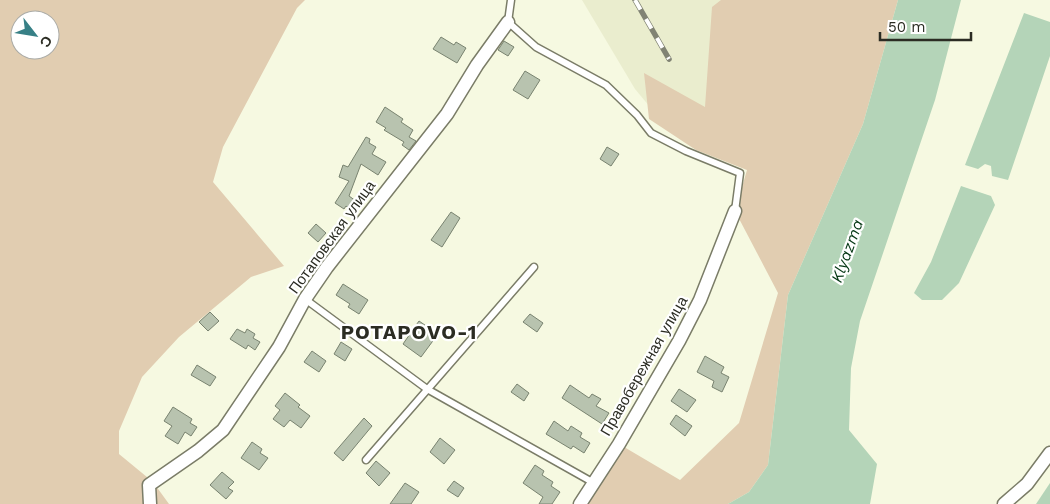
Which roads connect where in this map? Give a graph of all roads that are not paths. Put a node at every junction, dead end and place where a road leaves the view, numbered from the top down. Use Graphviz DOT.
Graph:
graph roads {
  1 [pos="511,0"];
  2 [pos="508,22"];
  3 [pos="735,211"];
  4 [pos="534,267"];
  5 [pos="306,299"];
  6 [pos="427,389"];
  7 [pos="1050,453"];
  8 [pos="366,460"];
  9 [pos="594,483"];
  10 [pos="150,504"];
  11 [pos="580,504"];
  12 [pos="1004,504"];
  1 -- 2 [label="lane"];
  2 -- 3 [label="lane"];
  2 -- 5 [label="street, Потаповская улица"];
  3 -- 9 [label="street, Правобережная улица"];
  4 -- 6 [label="lane"];
  5 -- 6 [label="lane"];
  5 -- 10 [label="street, Потаповская улица"];
  6 -- 8 [label="lane"];
  6 -- 9 [label="lane"];
  7 -- 12 [label="street"];
  9 -- 11 [label="street, Правобережная улица"];
}
